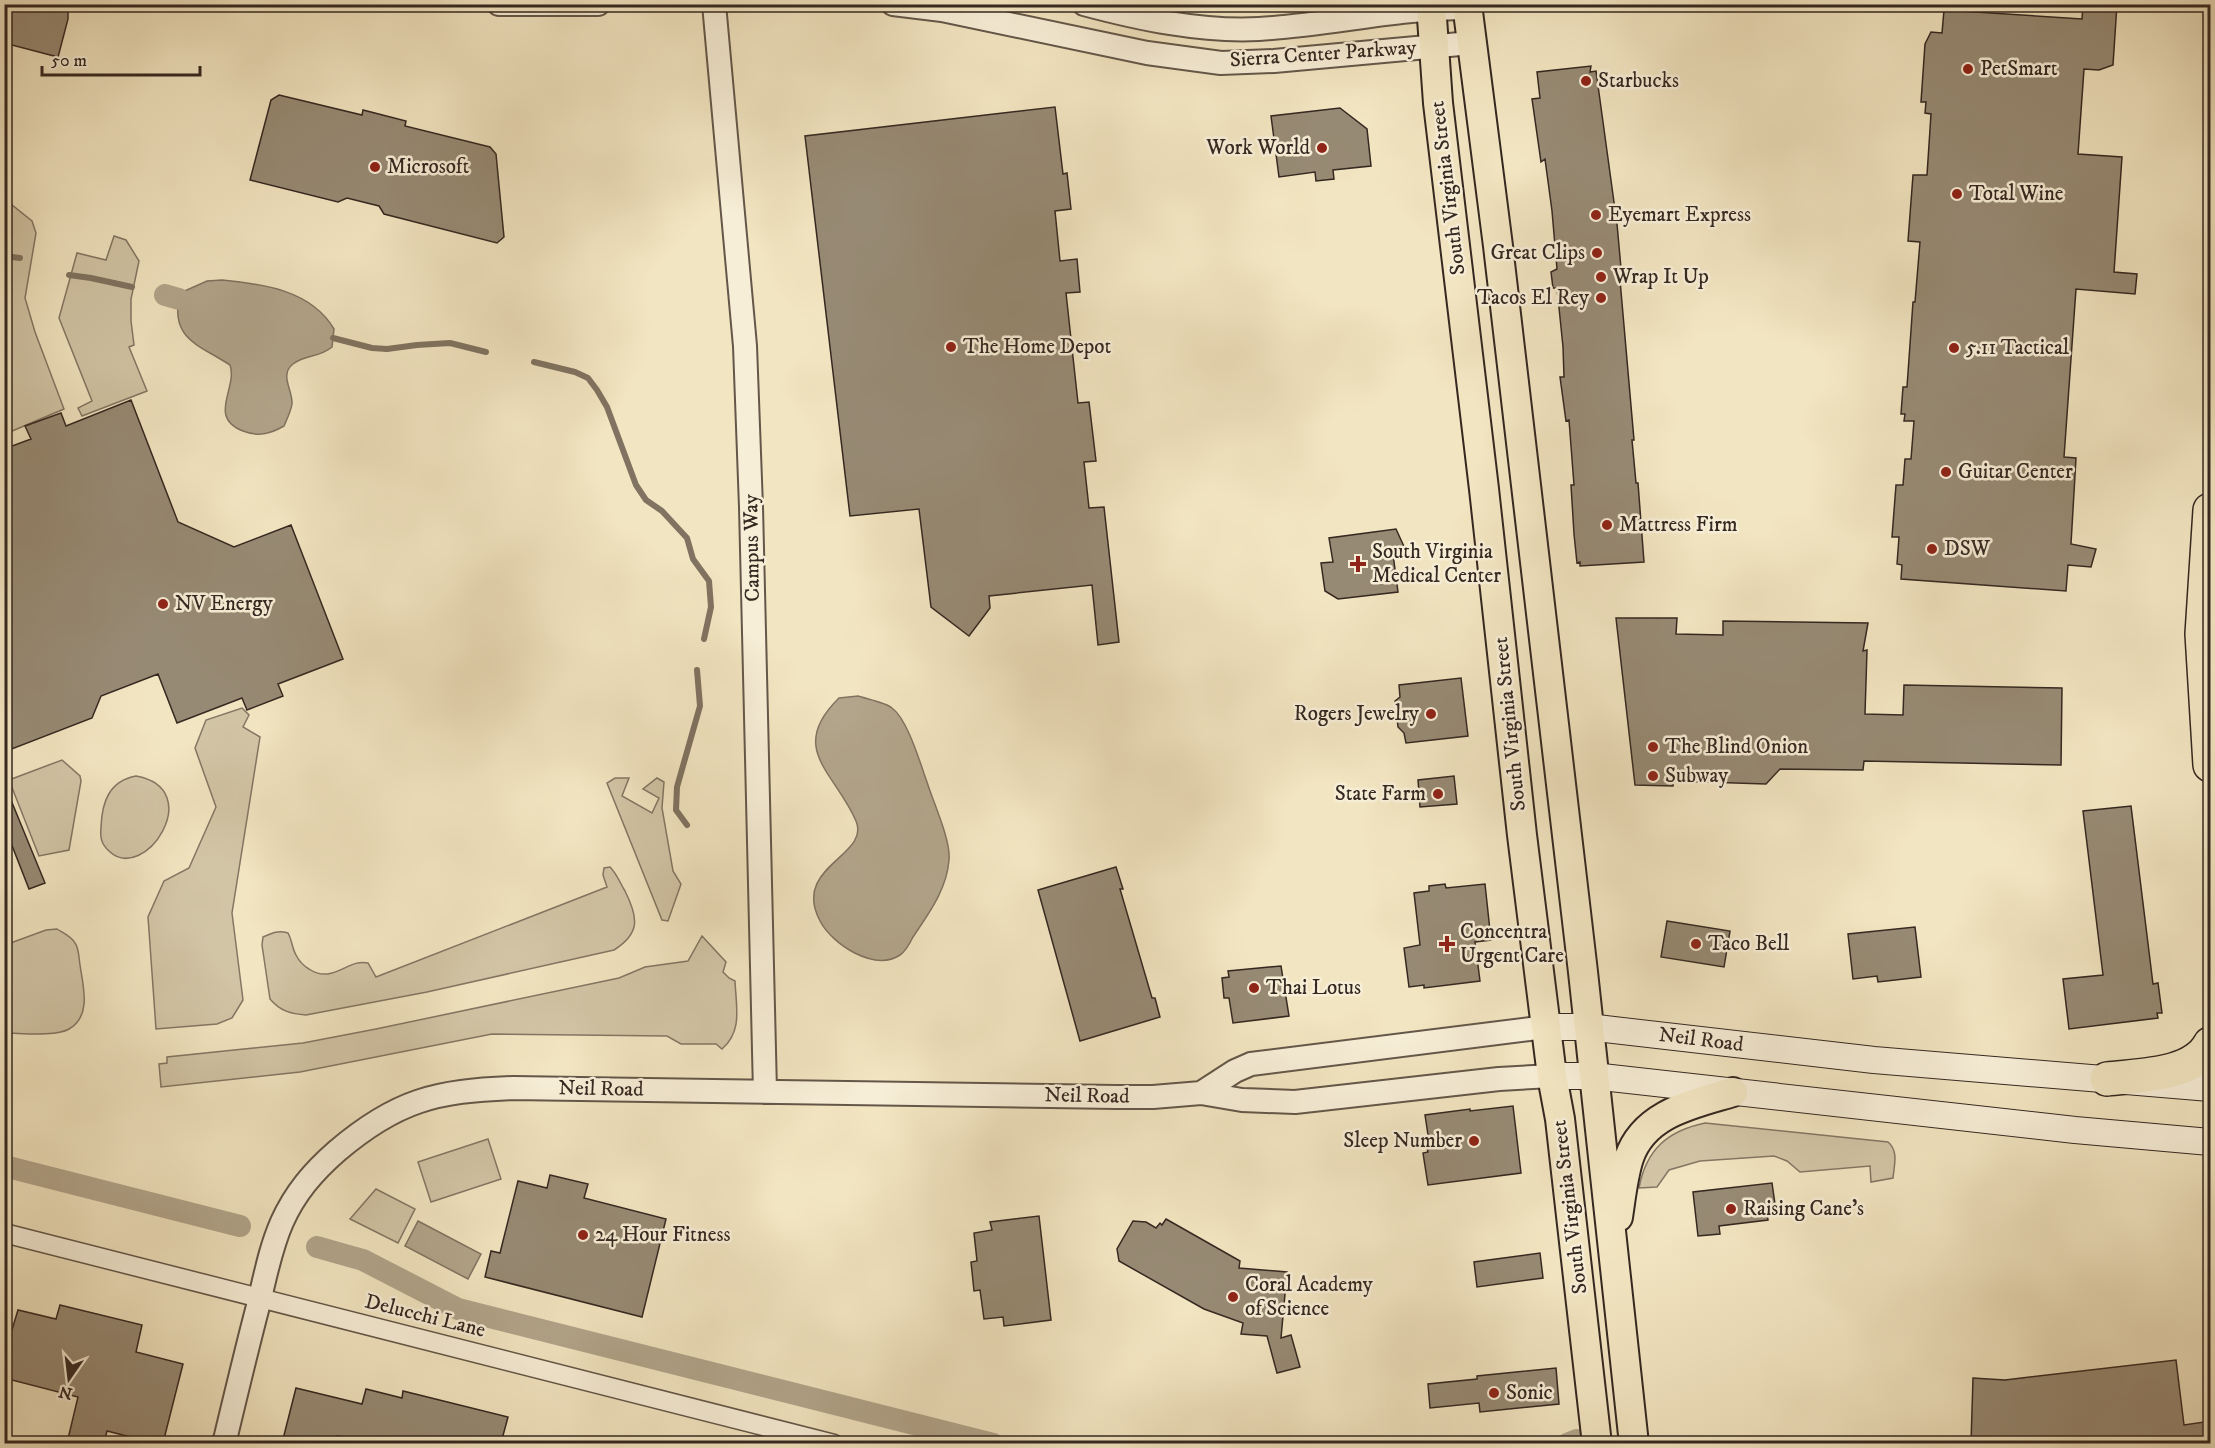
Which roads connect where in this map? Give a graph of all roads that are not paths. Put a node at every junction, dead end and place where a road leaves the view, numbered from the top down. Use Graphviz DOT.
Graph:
graph roads {
  1 [pos="499,4"];
  2 [pos="598,4"];
  3 [pos="714,4"];
  4 [pos="893,4"];
  5 [pos="1084,4"];
  6 [pos="1431,6"];
  7 [pos="1468,6"];
  8 [pos="1471,43"];
  9 [pos="1432,46"];
  10 [pos="2211,510"];
  11 [pos="2211,765"];
  12 [pos="1546,1027"];
  13 [pos="1588,1027"];
  14 [pos="2211,1044"];
  15 [pos="1552,1076"];
  16 [pos="1593,1076"];
  17 [pos="2107,1079"];
  18 [pos="2211,1088"];
  19 [pos="765,1092"];
  20 [pos="1733,1092"];
  21 [pos="1200,1093"];
  22 [pos="2211,1142"];
  23 [pos="4,1233"];
  24 [pos="1612,1245"];
  25 [pos="260,1298"];
  26 [pos="224,1443"];
  27 [pos="834,1443"];
  28 [pos="1598,1443"];
  29 [pos="1634,1443"];
  1 -- 2 [label="street"];
  3 -- 19 [label="street, Campus Way"];
  4 -- 9 [label="street, Sierra Center Parkway"];
  5 -- 6 [label="street, Sierra Center Parkway"];
  6 -- 7 [label="street, Sierra Center Parkway"];
  6 -- 9 [label="main road, South Virginia Street"];
  7 -- 8 [label="main road, South Virginia Street"];
  8 -- 9 [label="street, Sierra Center Parkway"];
  8 -- 13 [label="main road, South Virginia Street"];
  9 -- 12 [label="main road, South Virginia Street"];
  10 -- 11 [label="highway"];
  12 -- 13 [label="main road, Neil Road"];
  12 -- 15 [label="main road, South Virginia Street"];
  12 -- 21 [label="street, Neil Road"];
  13 -- 16 [label="main road, South Virginia Street"];
  13 -- 17 [label="main road, Neil Road"];
  14 -- 17 [label="highway"];
  15 -- 16 [label="main road, Neil Road"];
  15 -- 21 [label="street, Neil Road"];
  15 -- 28 [label="main road, South Virginia Street"];
  16 -- 20 [label="main road, Neil Road"];
  16 -- 24 [label="main road, South Virginia Street"];
  17 -- 18 [label="main road, Neil Road"];
  19 -- 21 [label="street, Neil Road"];
  19 -- 25 [label="street, Neil Road"];
  20 -- 22 [label="main road, Neil Road"];
  20 -- 24 [label="main road"];
  23 -- 25 [label="street, Delucchi Lane"];
  24 -- 29 [label="main road, South Virginia Street"];
  25 -- 26 [label="street, Neil Road"];
  25 -- 27 [label="street, Delucchi Lane"];
}
